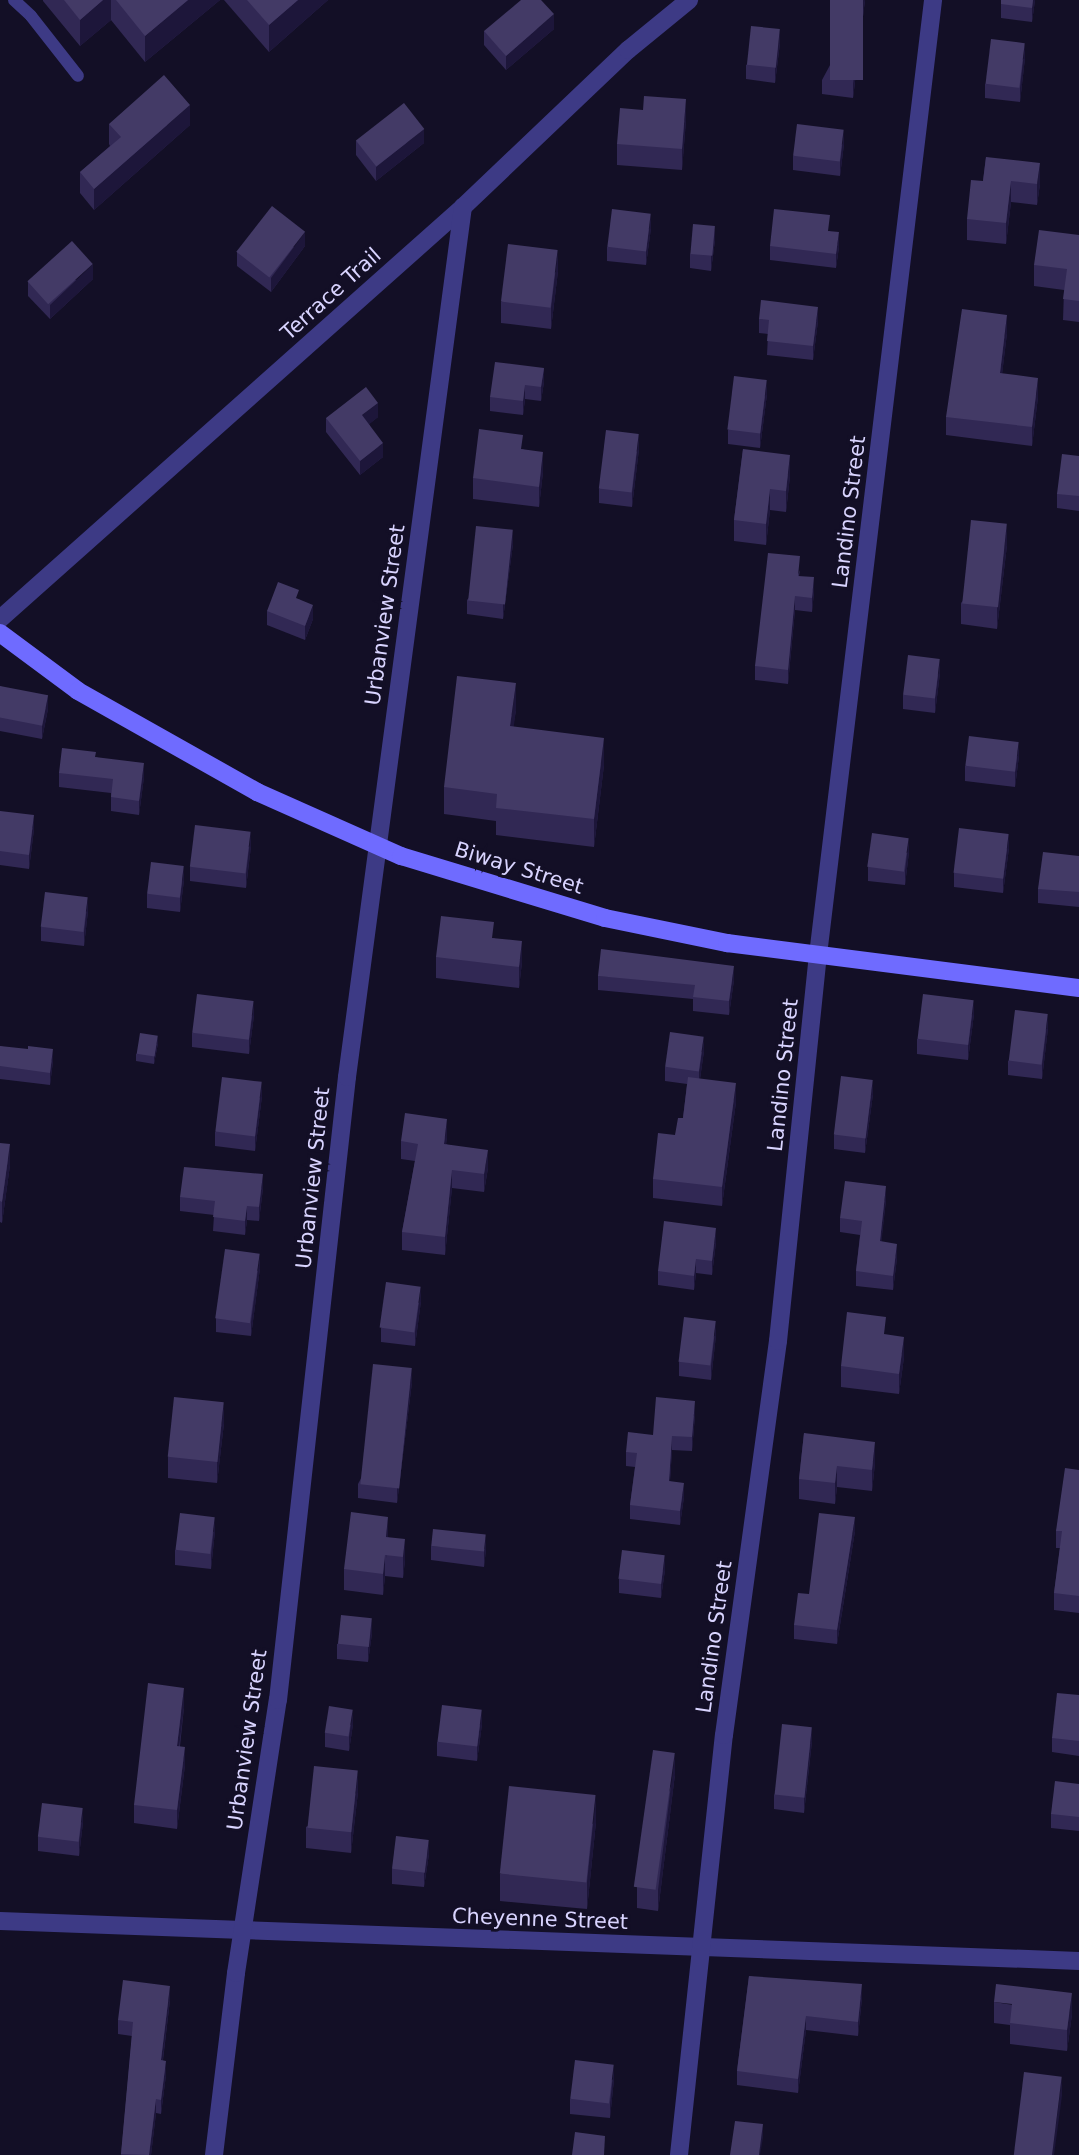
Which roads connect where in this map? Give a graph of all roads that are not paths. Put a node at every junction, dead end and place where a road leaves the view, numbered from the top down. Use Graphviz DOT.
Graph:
graph roads {
  1 [pos="14,0"];
  2 [pos="689,0"];
  3 [pos="933,0"];
  4 [pos="78,76"];
  5 [pos="463,207"];
  6 [pos="0,619"];
  7 [pos="0,633"];
  8 [pos="378,846"];
  9 [pos="818,956"];
  10 [pos="1079,988"];
  11 [pos="0,1921"];
  12 [pos="242,1930"];
  13 [pos="701,1948"];
  14 [pos="1079,1961"];
  15 [pos="214,2155"];
  16 [pos="679,2155"];
  1 -- 4 [label="lane"];
  2 -- 5 [label="street, Terrace Trail"];
  3 -- 9 [label="street, Landino Street"];
  5 -- 6 [label="street, Terrace Trail"];
  5 -- 8 [label="street, Urbanview Street"];
  7 -- 8 [label="street, Biway Street"];
  8 -- 9 [label="street, Biway Street"];
  8 -- 12 [label="street, Urbanview Street"];
  9 -- 10 [label="street, Biway Street"];
  9 -- 13 [label="street, Landino Street"];
  11 -- 12 [label="street, Cheyenne Street"];
  12 -- 13 [label="street, Cheyenne Street"];
  12 -- 15 [label="street, Urbanview Street"];
  13 -- 14 [label="street, Cheyenne Street"];
  13 -- 16 [label="street, Landino Street"];
}
